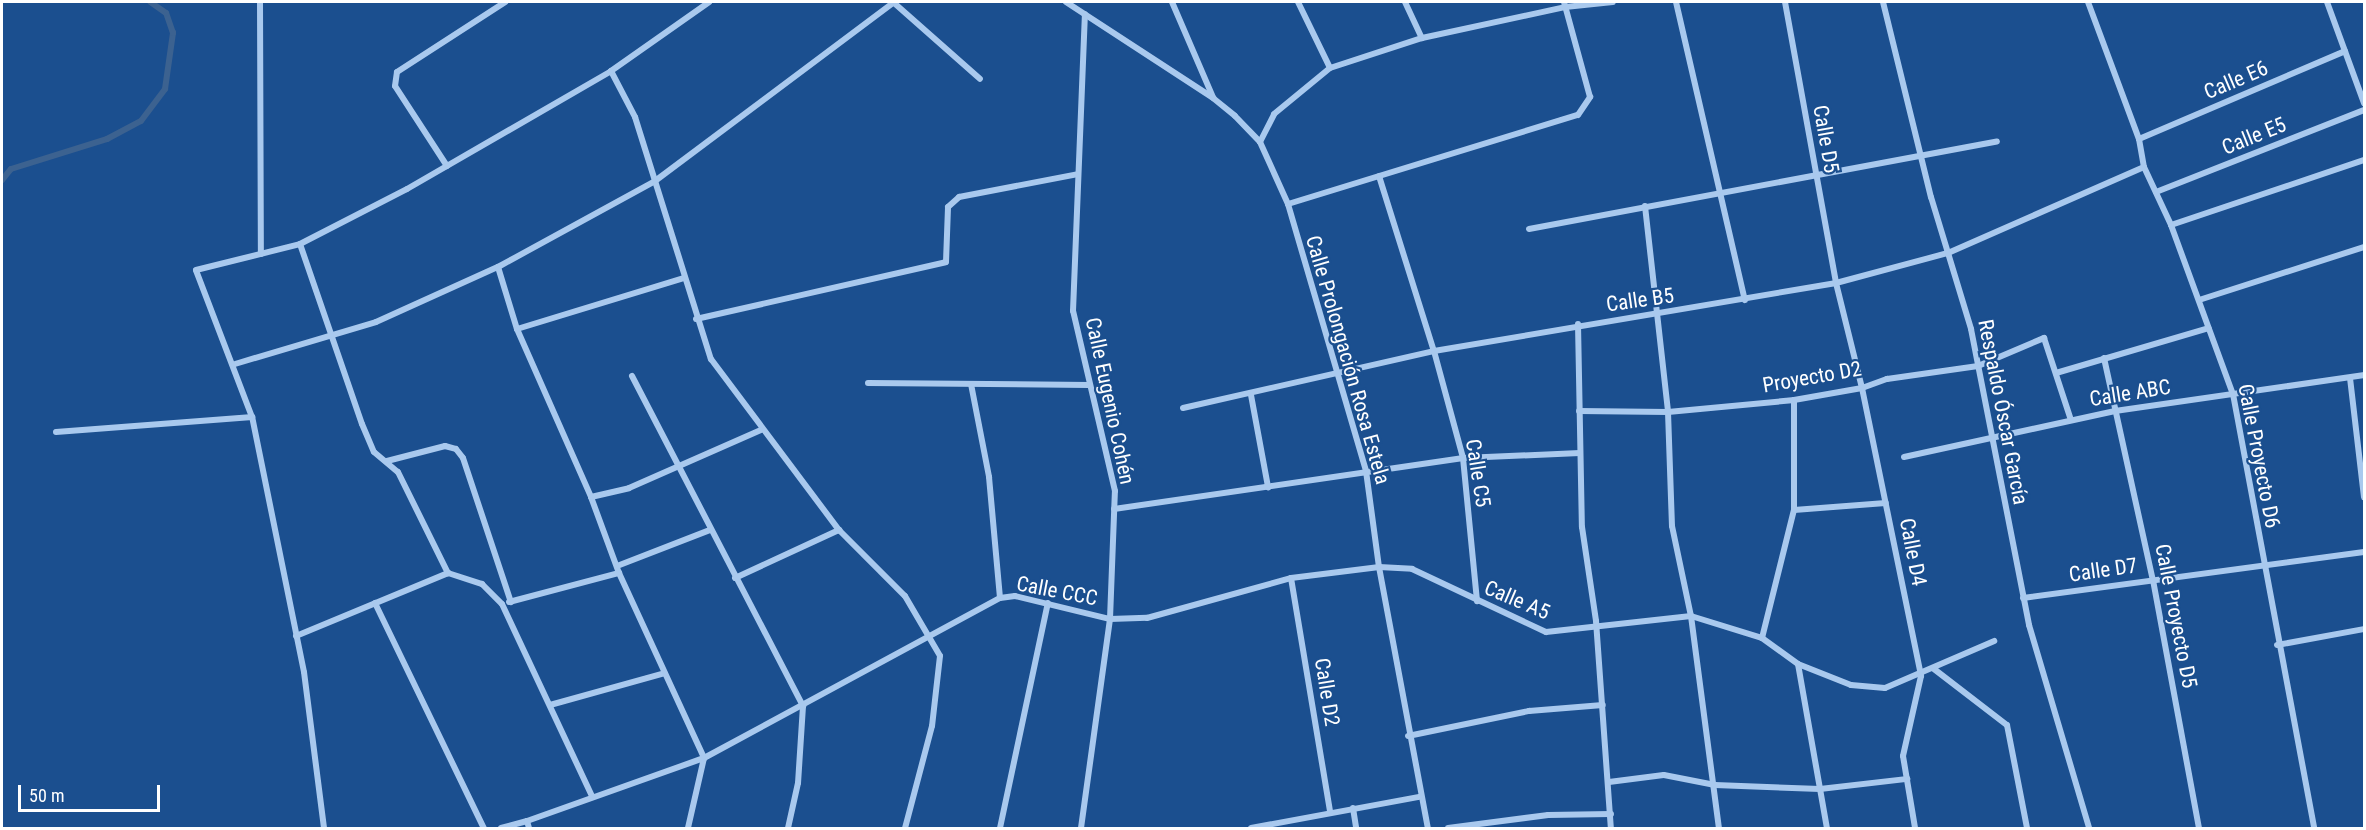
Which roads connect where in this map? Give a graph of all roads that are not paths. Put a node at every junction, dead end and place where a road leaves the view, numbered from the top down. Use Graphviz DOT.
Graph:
graph roads {
  1 [pos="260,2"];
  2 [pos="505,2"];
  3 [pos="709,2"];
  4 [pos="894,2"];
  5 [pos="1066,2"];
  6 [pos="1172,2"];
  7 [pos="1298,2"];
  8 [pos="1405,2"];
  9 [pos="1613,2"];
  10 [pos="1676,2"];
  11 [pos="1785,2"];
  12 [pos="1883,2"];
  13 [pos="2088,2"];
  14 [pos="2327,2"];
  15 [pos="1565,4"];
  16 [pos="1085,14"];
  17 [pos="1422,38"];
  18 [pos="2345,51"];
  19 [pos="1330,68"];
  20 [pos="611,71"];
  21 [pos="981,79"];
  22 [pos="1213,98"];
  23 [pos="2364,104"];
  24 [pos="2364,110"];
  25 [pos="2139,139"];
  26 [pos="1996,141"];
  27 [pos="1260,142"];
  28 [pos="1921,155"];
  29 [pos="2364,160"];
  30 [pos="447,166"];
  31 [pos="2144,167"];
  32 [pos="1078,174"];
  33 [pos="1379,176"];
  34 [pos="1816,177"];
  35 [pos="655,181"];
  36 [pos="1720,192"];
  37 [pos="2156,192"];
  38 [pos="1288,204"];
  39 [pos="1645,206"];
  40 [pos="2171,225"];
  41 [pos="1529,229"];
  42 [pos="300,244"];
  43 [pos="2364,247"];
  44 [pos="1948,253"];
  45 [pos="261,254"];
  46 [pos="498,267"];
  47 [pos="684,278"];
  48 [pos="1836,283"];
  49 [pos="1744,300"];
  50 [pos="2199,300"];
  51 [pos="1655,315"];
  52 [pos="696,319"];
  53 [pos="1578,324"];
  54 [pos="2209,328"];
  55 [pos="517,329"];
  56 [pos="333,335"];
  57 [pos="1434,351"];
  58 [pos="2104,358"];
  59 [pos="235,364"];
  60 [pos="1978,366"];
  61 [pos="2056,373"];
  62 [pos="1336,375"];
  63 [pos="2364,375"];
  64 [pos="632,376"];
  65 [pos="2350,378"];
  66 [pos="868,383"];
  67 [pos="971,384"];
  68 [pos="1089,385"];
  69 [pos="1862,388"];
  70 [pos="2233,394"];
  71 [pos="1251,395"];
  72 [pos="1794,400"];
  73 [pos="1182,408"];
  74 [pos="1579,411"];
  75 [pos="2115,411"];
  76 [pos="1668,412"];
  77 [pos="252,417"];
  78 [pos="2071,420"];
  79 [pos="761,430"];
  80 [pos="56,432"];
  81 [pos="1992,438"];
  82 [pos="1580,453"];
  83 [pos="1904,457"];
  84 [pos="1463,458"];
  85 [pos="387,461"];
  86 [pos="678,466"];
  87 [pos="1366,471"];
  88 [pos="1268,487"];
  89 [pos="591,497"];
  90 [pos="2364,497"];
  91 [pos="1886,503"];
  92 [pos="1114,509"];
  93 [pos="1794,510"];
  94 [pos="710,530"];
  95 [pos="839,530"];
  96 [pos="2364,552"];
  97 [pos="2263,566"];
  98 [pos="1379,567"];
  99 [pos="618,569"];
  100 [pos="448,573"];
  101 [pos="735,578"];
  102 [pos="1291,578"];
  103 [pos="2153,580"];
  104 [pos="999,598"];
  105 [pos="2024,598"];
  106 [pos="1477,601"];
  107 [pos="511,602"];
  108 [pos="375,603"];
  109 [pos="1047,603"];
  110 [pos="502,604"];
  111 [pos="1691,616"];
  112 [pos="1110,619"];
  113 [pos="2364,628"];
  114 [pos="1596,629"];
  115 [pos="297,636"];
  116 [pos="932,636"];
  117 [pos="1762,638"];
  118 [pos="1994,641"];
  119 [pos="2277,645"];
  120 [pos="1798,664"];
  121 [pos="1935,669"];
  122 [pos="665,673"];
  123 [pos="1920,676"];
  124 [pos="550,705"];
  125 [pos="1603,705"];
  126 [pos="803,706"];
  127 [pos="1408,736"];
  128 [pos="704,758"];
  129 [pos="1907,779"];
  130 [pos="1609,782"];
  131 [pos="1715,785"];
  132 [pos="1820,789"];
  133 [pos="592,796"];
  134 [pos="1419,797"];
  135 [pos="1353,808"];
  136 [pos="1330,811"];
  137 [pos="1611,814"];
  138 [pos="527,820"];
  139 [pos="324,828"];
  140 [pos="484,828"];
  141 [pos="501,828"];
  142 [pos="529,828"];
  143 [pos="688,828"];
  144 [pos="788,828"];
  145 [pos="905,828"];
  146 [pos="1000,828"];
  147 [pos="1081,828"];
  148 [pos="1251,828"];
  149 [pos="1356,828"];
  150 [pos="1428,828"];
  151 [pos="1448,828"];
  152 [pos="1611,828"];
  153 [pos="1719,828"];
  154 [pos="1827,828"];
  155 [pos="1915,828"];
  156 [pos="2027,828"];
  157 [pos="2089,828"];
  158 [pos="2199,828"];
  159 [pos="2314,828"];
  1 -- 45 [label="street"];
  2 -- 30 [label="street"];
  3 -- 20 [label="street"];
  4 -- 21 [label="street"];
  4 -- 35 [label="street"];
  5 -- 16 [label="street, Calle Prolongación Rosa Estela"];
  6 -- 22 [label="street"];
  7 -- 19 [label="street"];
  8 -- 17 [label="street"];
  9 -- 15 [label="street"];
  10 -- 36 [label="street"];
  11 -- 34 [label="street, Calle D5"];
  12 -- 28 [label="street, Respaldo Óscar García"];
  13 -- 25 [label="street, Calle Proyecto D6"];
  14 -- 18 [label="street"];
  15 -- 17 [label="street"];
  15 -- 33 [label="street"];
  16 -- 22 [label="street, Calle Prolongación Rosa Estela"];
  16 -- 32 [label="street, Calle Eugenio Cohén"];
  17 -- 19 [label="street"];
  18 -- 23 [label="street"];
  18 -- 25 [label="street, Calle E6"];
  19 -- 27 [label="street"];
  20 -- 30 [label="street"];
  20 -- 35 [label="street"];
  22 -- 27 [label="street, Calle Prolongación Rosa Estela"];
  24 -- 37 [label="street, Calle E5"];
  25 -- 31 [label="street, Calle Proyecto D6"];
  26 -- 28 [label="street"];
  27 -- 38 [label="street, Calle Prolongación Rosa Estela"];
  28 -- 34 [label="street"];
  28 -- 44 [label="street, Respaldo Óscar García"];
  29 -- 40 [label="street"];
  30 -- 42 [label="street"];
  31 -- 37 [label="street, Calle Proyecto D6"];
  31 -- 44 [label="street, Calle B5"];
  32 -- 52 [label="street"];
  32 -- 68 [label="street, Calle Eugenio Cohén"];
  33 -- 38 [label="street"];
  33 -- 57 [label="street, Calle C5"];
  34 -- 36 [label="street"];
  34 -- 48 [label="street, Calle D5"];
  35 -- 46 [label="street"];
  35 -- 47 [label="street"];
  36 -- 39 [label="street"];
  36 -- 49 [label="street"];
  37 -- 40 [label="street, Calle Proyecto D6"];
  38 -- 62 [label="street, Calle Prolongación Rosa Estela"];
  39 -- 41 [label="street"];
  39 -- 51 [label="street"];
  40 -- 50 [label="street, Calle Proyecto D6"];
  42 -- 45 [label="street"];
  42 -- 56 [label="street"];
  43 -- 50 [label="street"];
  44 -- 48 [label="street, Calle B5"];
  44 -- 60 [label="street, Respaldo Óscar García"];
  45 -- 59 [label="street"];
  46 -- 55 [label="street"];
  46 -- 56 [label="street"];
  47 -- 52 [label="street"];
  47 -- 55 [label="street"];
  48 -- 49 [label="street, Calle B5"];
  48 -- 69 [label="street, Calle D4"];
  49 -- 51 [label="street, Calle B5"];
  50 -- 54 [label="street, Calle Proyecto D6"];
  51 -- 53 [label="street, Calle B5"];
  51 -- 76 [label="street"];
  52 -- 79 [label="street"];
  53 -- 57 [label="street, Calle B5"];
  53 -- 74 [label="street"];
  54 -- 58 [label="street"];
  54 -- 70 [label="street, Calle Proyecto D6"];
  55 -- 89 [label="street"];
  56 -- 59 [label="street"];
  56 -- 85 [label="street"];
  57 -- 62 [label="street, Calle B5"];
  57 -- 84 [label="street, Calle C5"];
  58 -- 61 [label="street"];
  58 -- 75 [label="street, Calle Proyecto D5"];
  59 -- 77 [label="street"];
  60 -- 61 [label="street, Proyecto D2"];
  60 -- 69 [label="street, Proyecto D2"];
  60 -- 81 [label="street, Respaldo Óscar García"];
  61 -- 78 [label="street"];
  62 -- 71 [label="street, Calle B5"];
  62 -- 87 [label="street, Calle Prolongación Rosa Estela"];
  63 -- 65 [label="street, Calle ABC"];
  64 -- 86 [label="street"];
  65 -- 70 [label="street, Calle ABC"];
  65 -- 90 [label="street"];
  66 -- 67 [label="street"];
  67 -- 68 [label="street"];
  67 -- 104 [label="street"];
  68 -- 92 [label="street, Calle Eugenio Cohén"];
  69 -- 72 [label="street, Proyecto D2"];
  69 -- 91 [label="street, Calle D4"];
  70 -- 75 [label="street, Calle ABC"];
  70 -- 97 [label="street, Calle Proyecto D6"];
  71 -- 73 [label="street, Calle B5"];
  71 -- 88 [label="street"];
  72 -- 76 [label="street, Proyecto D2"];
  72 -- 93 [label="street"];
  74 -- 76 [label="street, Proyecto D2"];
  74 -- 82 [label="street"];
  75 -- 78 [label="street, Calle ABC"];
  75 -- 103 [label="street, Calle Proyecto D5"];
  76 -- 111 [label="street"];
  77 -- 80 [label="street"];
  77 -- 115 [label="street"];
  78 -- 81 [label="street, Calle ABC"];
  79 -- 86 [label="street"];
  79 -- 95 [label="street"];
  81 -- 83 [label="street, Calle ABC"];
  81 -- 105 [label="street, Respaldo Óscar García"];
  82 -- 84 [label="street"];
  82 -- 114 [label="street"];
  84 -- 87 [label="street"];
  84 -- 106 [label="street, Calle C5"];
  85 -- 100 [label="street"];
  85 -- 107 [label="street"];
  86 -- 89 [label="street"];
  86 -- 94 [label="street"];
  87 -- 88 [label="street"];
  87 -- 98 [label="street, Calle Prolongación Rosa Estela"];
  88 -- 92 [label="street"];
  89 -- 99 [label="street"];
  91 -- 93 [label="street"];
  91 -- 123 [label="street, Calle D4"];
  92 -- 112 [label="street, Calle Eugenio Cohén"];
  93 -- 117 [label="street"];
  94 -- 99 [label="street"];
  94 -- 101 [label="street"];
  95 -- 101 [label="street"];
  95 -- 116 [label="street"];
  96 -- 97 [label="street, Calle D7"];
  97 -- 103 [label="street, Calle D7"];
  97 -- 119 [label="street, Calle Proyecto D6"];
  98 -- 102 [label="street, Calle A5"];
  98 -- 106 [label="street, Calle A5"];
  98 -- 127 [label="street, Calle Prolongación Rosa Estela"];
  99 -- 107 [label="street"];
  99 -- 122 [label="street"];
  100 -- 108 [label="street"];
  100 -- 110 [label="street"];
  101 -- 126 [label="street"];
  102 -- 112 [label="street, Calle CCC"];
  102 -- 136 [label="street, Calle D2"];
  103 -- 105 [label="street, Calle D7"];
  103 -- 158 [label="street, Calle Proyecto D5"];
  104 -- 109 [label="street, Calle CCC"];
  104 -- 116 [label="street, Calle CCC"];
  105 -- 157 [label="street, Respaldo Óscar García"];
  106 -- 114 [label="street, Calle A5"];
  107 -- 110 [label="street"];
  108 -- 115 [label="street"];
  108 -- 140 [label="street"];
  109 -- 112 [label="street, Calle CCC"];
  109 -- 146 [label="street"];
  110 -- 124 [label="street"];
  111 -- 114 [label="street, Calle A5"];
  111 -- 117 [label="street, Calle A5"];
  111 -- 131 [label="street"];
  112 -- 147 [label="street, Calle Eugenio Cohén"];
  113 -- 119 [label="street"];
  114 -- 125 [label="street"];
  115 -- 139 [label="street"];
  116 -- 126 [label="street, Calle CCC"];
  116 -- 145 [label="street"];
  117 -- 120 [label="street, Calle A5"];
  118 -- 121 [label="street, Calle A5"];
  119 -- 159 [label="street, Calle Proyecto D6"];
  120 -- 123 [label="street, Calle A5"];
  120 -- 132 [label="street"];
  121 -- 123 [label="street, Calle A5"];
  121 -- 156 [label="street"];
  122 -- 124 [label="street"];
  122 -- 128 [label="street"];
  123 -- 129 [label="street, Calle D4"];
  124 -- 133 [label="street"];
  125 -- 127 [label="street"];
  125 -- 130 [label="street"];
  126 -- 128 [label="street, Calle CCC"];
  126 -- 144 [label="street"];
  127 -- 134 [label="street, Calle Prolongación Rosa Estela"];
  128 -- 133 [label="street, Calle CCC"];
  128 -- 143 [label="street"];
  129 -- 132 [label="street"];
  129 -- 155 [label="street, Calle D4"];
  130 -- 131 [label="street"];
  130 -- 137 [label="street"];
  131 -- 132 [label="street"];
  131 -- 153 [label="street"];
  132 -- 154 [label="street"];
  133 -- 138 [label="street, Calle CCC"];
  134 -- 135 [label="street"];
  134 -- 150 [label="street, Calle Prolongación Rosa Estela"];
  135 -- 136 [label="street"];
  135 -- 149 [label="street"];
  136 -- 148 [label="street"];
  137 -- 151 [label="street"];
  137 -- 152 [label="street"];
  138 -- 141 [label="street, Calle CCC"];
  138 -- 142 [label="street"];
}
